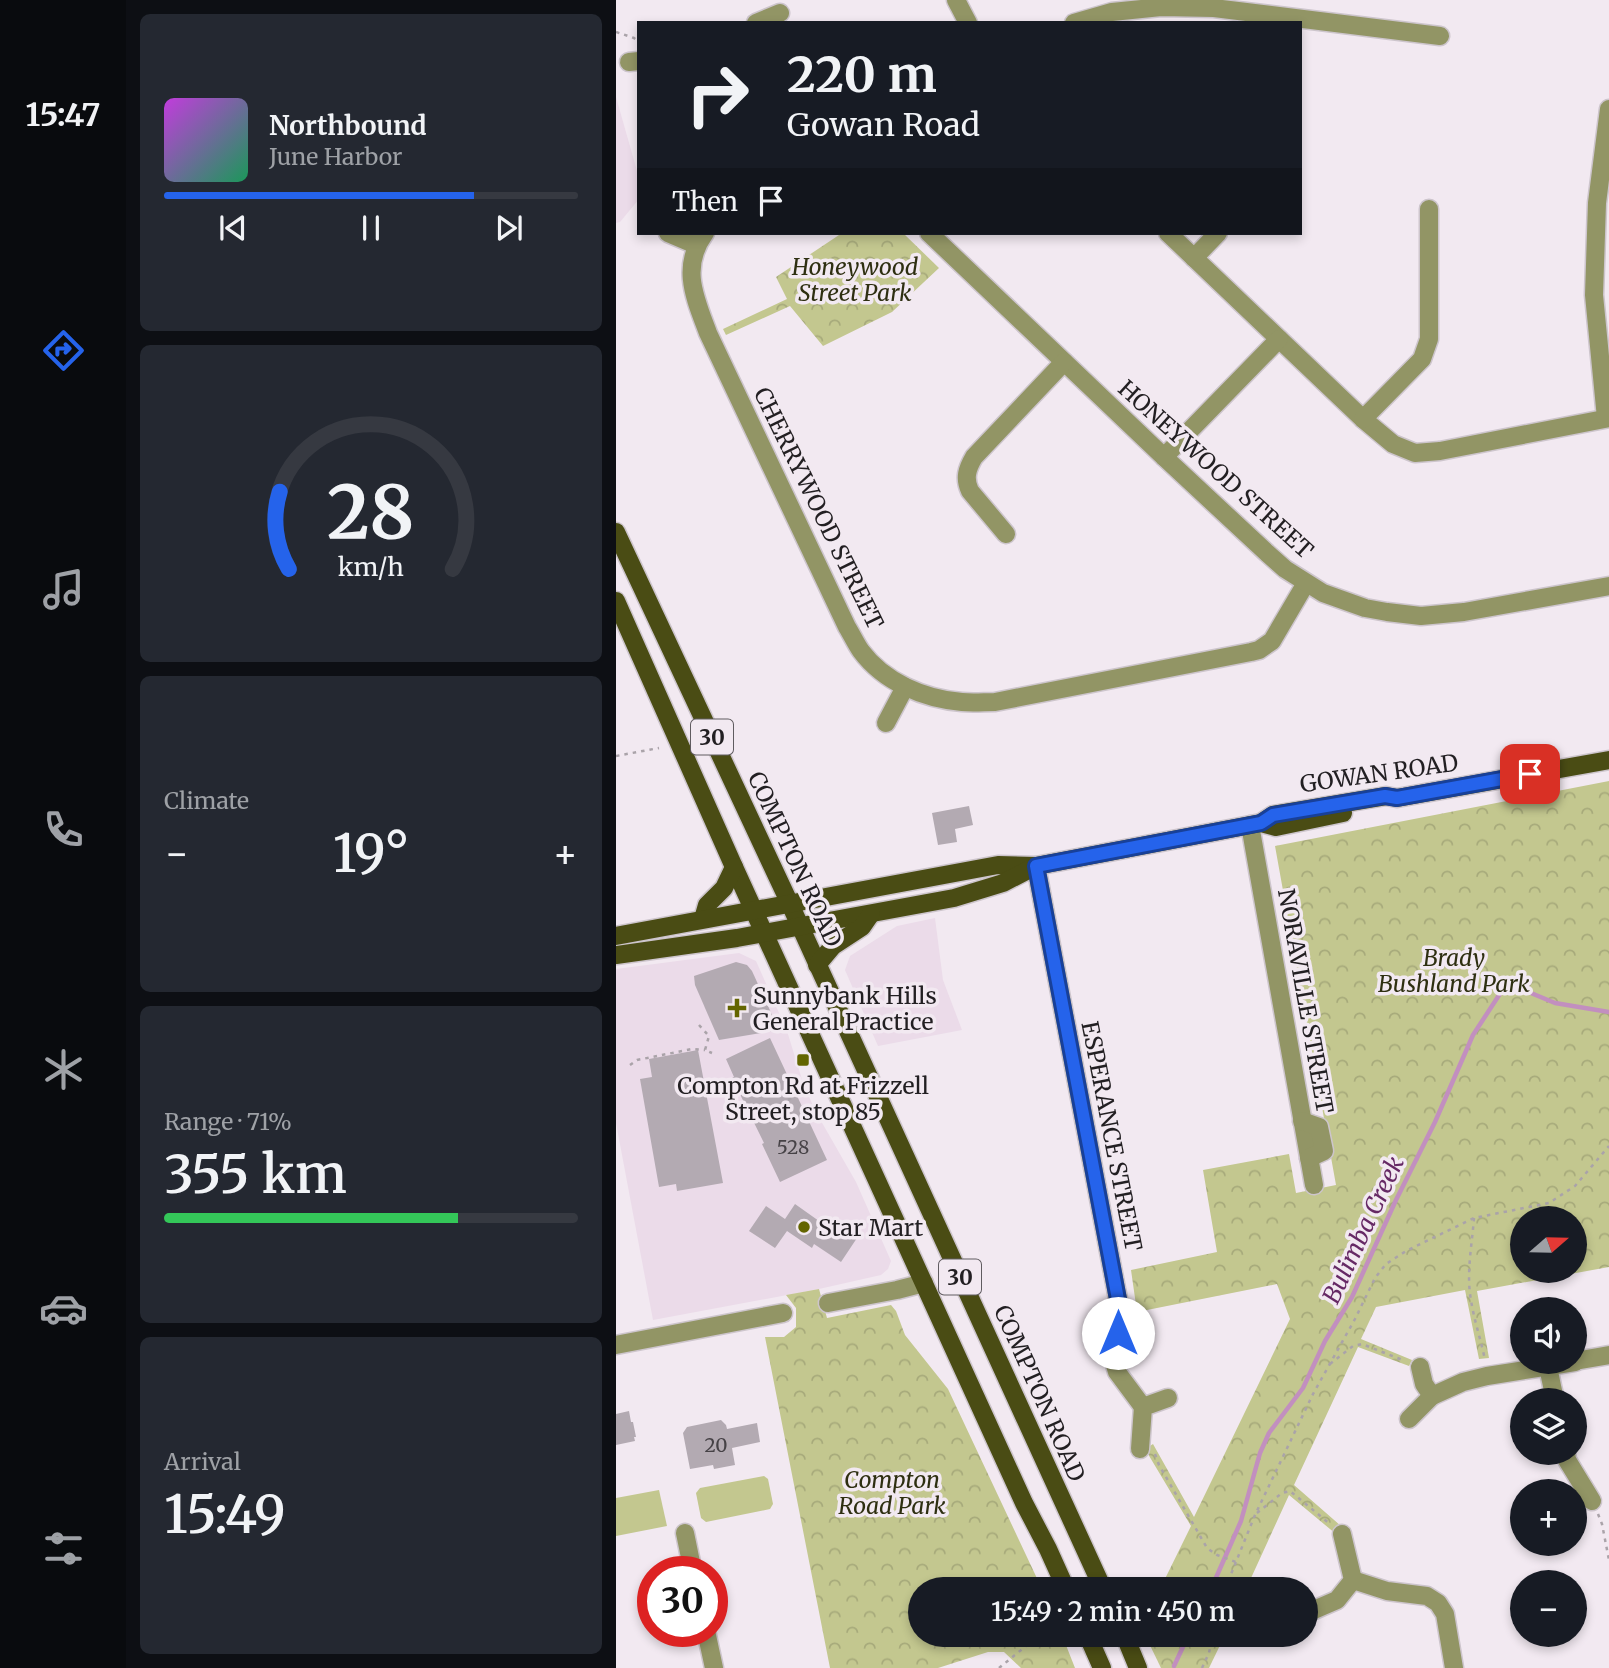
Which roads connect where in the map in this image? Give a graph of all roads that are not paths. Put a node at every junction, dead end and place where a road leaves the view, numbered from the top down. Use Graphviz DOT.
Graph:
graph roads {
  1 [pos="956,0"];
  2 [pos="780,12"];
  3 [pos="760,21"];
  4 [pos="967,21"];
  5 [pos="1081,21"];
  6 [pos="1440,36"];
  7 [pos="1609,109"];
  8 [pos="1429,209"];
  9 [pos="679,235"];
  10 [pos="931,235"];
  11 [pos="1170,235"];
  12 [pos="1216,235"];
  13 [pos="700,239"];
  14 [pos="1194,258"];
  15 [pos="1279,339"];
  16 [pos="1064,362"];
  17 [pos="1607,418"];
  18 [pos="1363,419"];
  19 [pos="1164,457"];
  20 [pos="616,532"];
  21 [pos="1006,534"];
  22 [pos="1306,583"];
  23 [pos="1609,586"];
  24 [pos="616,601"];
  25 [pos="905,687"];
  26 [pos="886,723"];
  27 [pos="1609,760"];
  28 [pos="1256,824"];
  29 [pos="1036,866"];
  30 [pos="734,867"];
  31 [pos="790,904"];
  32 [pos="754,910"];
  33 [pos="872,914"];
  34 [pos="703,919"];
  35 [pos="800,927"];
  36 [pos="764,933"];
  37 [pos="616,936"];
  38 [pos="616,955"];
  39 [pos="817,965"];
  40 [pos="1314,1185"];
  41 [pos="923,1283"];
  42 [pos="828,1304"];
  43 [pos="783,1313"];
  44 [pos="616,1345"];
  45 [pos="1609,1355"];
  46 [pos="1587,1360"];
  47 [pos="1420,1367"];
  48 [pos="1510,1373"];
  49 [pos="1432,1396"];
  50 [pos="1168,1398"];
  51 [pos="1143,1407"];
  52 [pos="1409,1419"];
  53 [pos="1140,1449"];
  54 [pos="1570,1465"];
  55 [pos="1592,1501"];
  56 [pos="685,1533"];
  57 [pos="1342,1534"];
  58 [pos="690,1556"];
  59 [pos="1061,1577"];
  60 [pos="1097,1577"];
  61 [pos="1353,1580"];
  62 [pos="1318,1609"];
  63 [pos="709,1647"];
  64 [pos="1093,1647"];
  65 [pos="1129,1647"];
  66 [pos="714,1668"];
  67 [pos="1102,1668"];
  68 [pos="1138,1668"];
  69 [pos="1454,1668"];
  1 -- 4 [label="street"];
  2 -- 3 [label="street"];
  5 -- 6 [label="street"];
  7 -- 17 [label="street"];
  8 -- 18 [label="street"];
  9 -- 13 [label="street"];
  10 -- 16 [label="street, HONEYWOOD STREET"];
  11 -- 14 [label="street"];
  12 -- 14 [label="street"];
  13 -- 25 [label="street, CHERRYWOOD STREET"];
  14 -- 15 [label="street"];
  15 -- 18 [label="street"];
  15 -- 19 [label="street"];
  16 -- 19 [label="street, HONEYWOOD STREET"];
  16 -- 21 [label="street"];
  17 -- 18 [label="street"];
  19 -- 22 [label="street, HONEYWOOD STREET"];
  20 -- 31 [label="main road, COMPTON ROAD / 30"];
  22 -- 23 [label="street, HONEYWOOD STREET"];
  22 -- 25 [label="street, CHERRYWOOD STREET"];
  24 -- 30 [label="main road, 30"];
  25 -- 26 [label="street"];
  27 -- 28 [label="main road, GOWAN ROAD"];
  28 -- 29 [label="main road, GOWAN ROAD"];
  28 -- 40 [label="street, NORAVILLE STREET"];
  29 -- 31 [label="main road, GOWAN ROAD"];
  29 -- 33 [label="main road, GOWAN ROAD"];
  29 -- 51 [label="street, ESPERANCE STREET"];
  30 -- 32 [label="main road, 30"];
  30 -- 34 [label="main road"];
  31 -- 32 [label="main road, GOWAN ROAD"];
  31 -- 35 [label="main road, COMPTON ROAD / 30"];
  32 -- 34 [label="main road, GOWAN ROAD"];
  32 -- 36 [label="main road, 30"];
  33 -- 35 [label="main road, GOWAN ROAD"];
  33 -- 39 [label="main road"];
  34 -- 37 [label="main road, GOWAN ROAD"];
  35 -- 36 [label="main road, GOWAN ROAD"];
  35 -- 39 [label="main road, COMPTON ROAD / 30"];
  36 -- 38 [label="main road, GOWAN ROAD"];
  36 -- 41 [label="main road, 30"];
  39 -- 60 [label="main road, COMPTON ROAD / 30"];
  41 -- 42 [label="street"];
  41 -- 59 [label="main road, 30"];
  43 -- 44 [label="street"];
  45 -- 46 [label="street"];
  47 -- 49 [label="street"];
  48 -- 49 [label="street"];
  49 -- 52 [label="street"];
  50 -- 51 [label="street"];
  51 -- 53 [label="street"];
  54 -- 55 [label="street"];
  56 -- 58 [label="street"];
  57 -- 61 [label="street"];
  61 -- 62 [label="street"];
  61 -- 69 [label="street"];
  63 -- 66 [label="street"];
  64 -- 67 [label="main road"];
  65 -- 68 [label="main road"];
}
